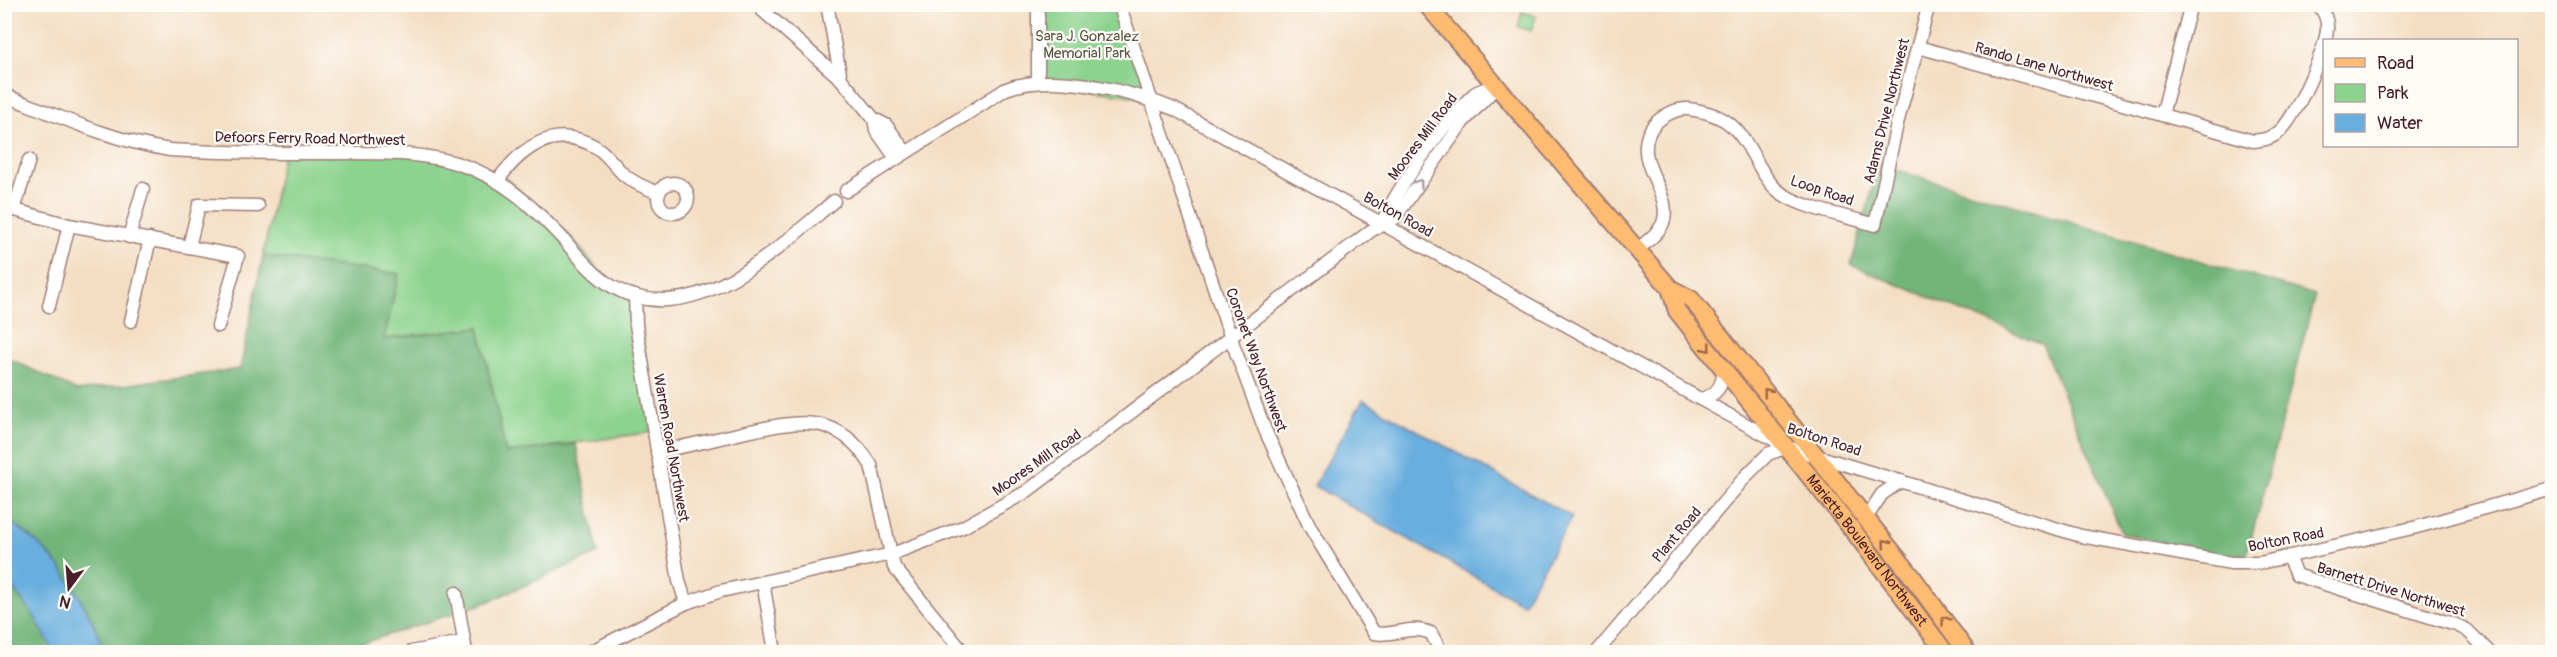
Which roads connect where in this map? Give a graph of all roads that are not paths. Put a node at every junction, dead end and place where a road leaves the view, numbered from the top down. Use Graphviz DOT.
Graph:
graph roads {
  1 [pos="762,4"];
  2 [pos="827,4"];
  3 [pos="1038,4"];
  4 [pos="1119,4"];
  5 [pos="1426,4"];
  6 [pos="1929,4"];
  7 [pos="2191,4"];
  8 [pos="2317,4"];
  9 [pos="1918,47"];
  10 [pos="841,79"];
  11 [pos="1038,82"];
  12 [pos="1498,85"];
  13 [pos="4,95"];
  14 [pos="1151,99"];
  15 [pos="2162,115"];
  16 [pos="900,154"];
  17 [pos="29,160"];
  18 [pos="498,180"];
  19 [pos="143,189"];
  20 [pos="846,191"];
  21 [pos="659,193"];
  22 [pos="834,201"];
  23 [pos="258,206"];
  24 [pos="10,208"];
  25 [pos="1382,223"];
  26 [pos="1875,224"];
  27 [pos="69,225"];
  28 [pos="129,237"];
  29 [pos="150,239"];
  30 [pos="189,247"];
  31 [pos="1638,249"];
  32 [pos="1670,288"];
  33 [pos="635,296"];
  34 [pos="49,306"];
  35 [pos="131,321"];
  36 [pos="218,326"];
  37 [pos="1230,338"];
  38 [pos="1723,368"];
  39 [pos="1700,399"];
  40 [pos="1787,447"];
  41 [pos="657,452"];
  42 [pos="1816,454"];
  43 [pos="1901,481"];
  44 [pos="2553,489"];
  45 [pos="1866,518"];
  46 [pos="892,554"];
  47 [pos="2288,557"];
  48 [pos="763,582"];
  49 [pos="456,593"];
  50 [pos="686,603"];
  51 [pos="465,647"];
  52 [pos="411,652"];
  53 [pos="590,652"];
  54 [pos="775,652"];
  55 [pos="963,652"];
  56 [pos="1441,652"];
  57 [pos="1597,652"];
  58 [pos="1945,652"];
  59 [pos="1967,652"];
  60 [pos="2489,652"];
  1 -- 10 [label="street"];
  2 -- 10 [label="street"];
  3 -- 11 [label="street"];
  4 -- 14 [label="street, Coronet Way Northwest"];
  5 -- 12 [label="main road"];
  6 -- 9 [label="street, Adams Drive Northwest"];
  7 -- 15 [label="street"];
  8 -- 15 [label="street, Rando Lane Northwest"];
  9 -- 15 [label="street, Rando Lane Northwest"];
  9 -- 26 [label="street, Adams Drive Northwest"];
  10 -- 16 [label="street"];
  11 -- 14 [label="street"];
  11 -- 16 [label="street"];
  12 -- 25 [label="street, Moores Mill Road"];
  12 -- 31 [label="main road"];
  13 -- 18 [label="street, Defoors Ferry Road Northwest"];
  14 -- 25 [label="street, Bolton Road"];
  14 -- 37 [label="street, Coronet Way Northwest"];
  16 -- 20 [label="street"];
  17 -- 24 [label="street"];
  18 -- 21 [label="street"];
  18 -- 33 [label="street, Defoors Ferry Road Northwest"];
  19 -- 28 [label="street"];
  22 -- 33 [label="street, Defoors Ferry Road Northwest"];
  23 -- 30 [label="street"];
  24 -- 27 [label="street"];
  25 -- 37 [label="street, Moores Mill Road"];
  25 -- 39 [label="street, Bolton Road"];
  26 -- 31 [label="street, Loop Road"];
  27 -- 28 [label="street"];
  27 -- 34 [label="street"];
  28 -- 29 [label="street"];
  29 -- 30 [label="street"];
  29 -- 35 [label="street"];
  30 -- 36 [label="street"];
  31 -- 32 [label="main road"];
  32 -- 38 [label="main road, Marietta Boulevard Northwest, one-way"];
  42 -- 32 [label="main road, Marietta Boulevard Northwest, one-way"];
  33 -- 41 [label="street, Warren Road Northwest"];
  37 -- 46 [label="street, Moores Mill Road"];
  37 -- 56 [label="street, Coronet Way Northwest"];
  38 -- 39 [label="street"];
  38 -- 40 [label="main road, Marietta Boulevard Northwest"];
  39 -- 40 [label="street, Bolton Road"];
  40 -- 42 [label="street, Bolton Road"];
  40 -- 57 [label="street, Plant Road"];
  40 -- 58 [label="main road, Marietta Boulevard Northwest"];
  41 -- 46 [label="street"];
  41 -- 50 [label="street, Warren Road Northwest"];
  42 -- 43 [label="street, Bolton Road"];
  42 -- 45 [label="main road, Marietta Boulevard Northwest"];
  43 -- 45 [label="street"];
  43 -- 47 [label="street, Bolton Road"];
  44 -- 47 [label="street, Bolton Road"];
  59 -- 45 [label="main road, Marietta Boulevard Northwest, one-way"];
  46 -- 48 [label="street, Moores Mill Road"];
  46 -- 55 [label="street"];
  47 -- 60 [label="street, Barnett Drive Northwest"];
  48 -- 50 [label="street, Moores Mill Road"];
  48 -- 54 [label="street"];
  49 -- 51 [label="street"];
  50 -- 53 [label="street, Moores Mill Road"];
  51 -- 52 [label="street"];
}
